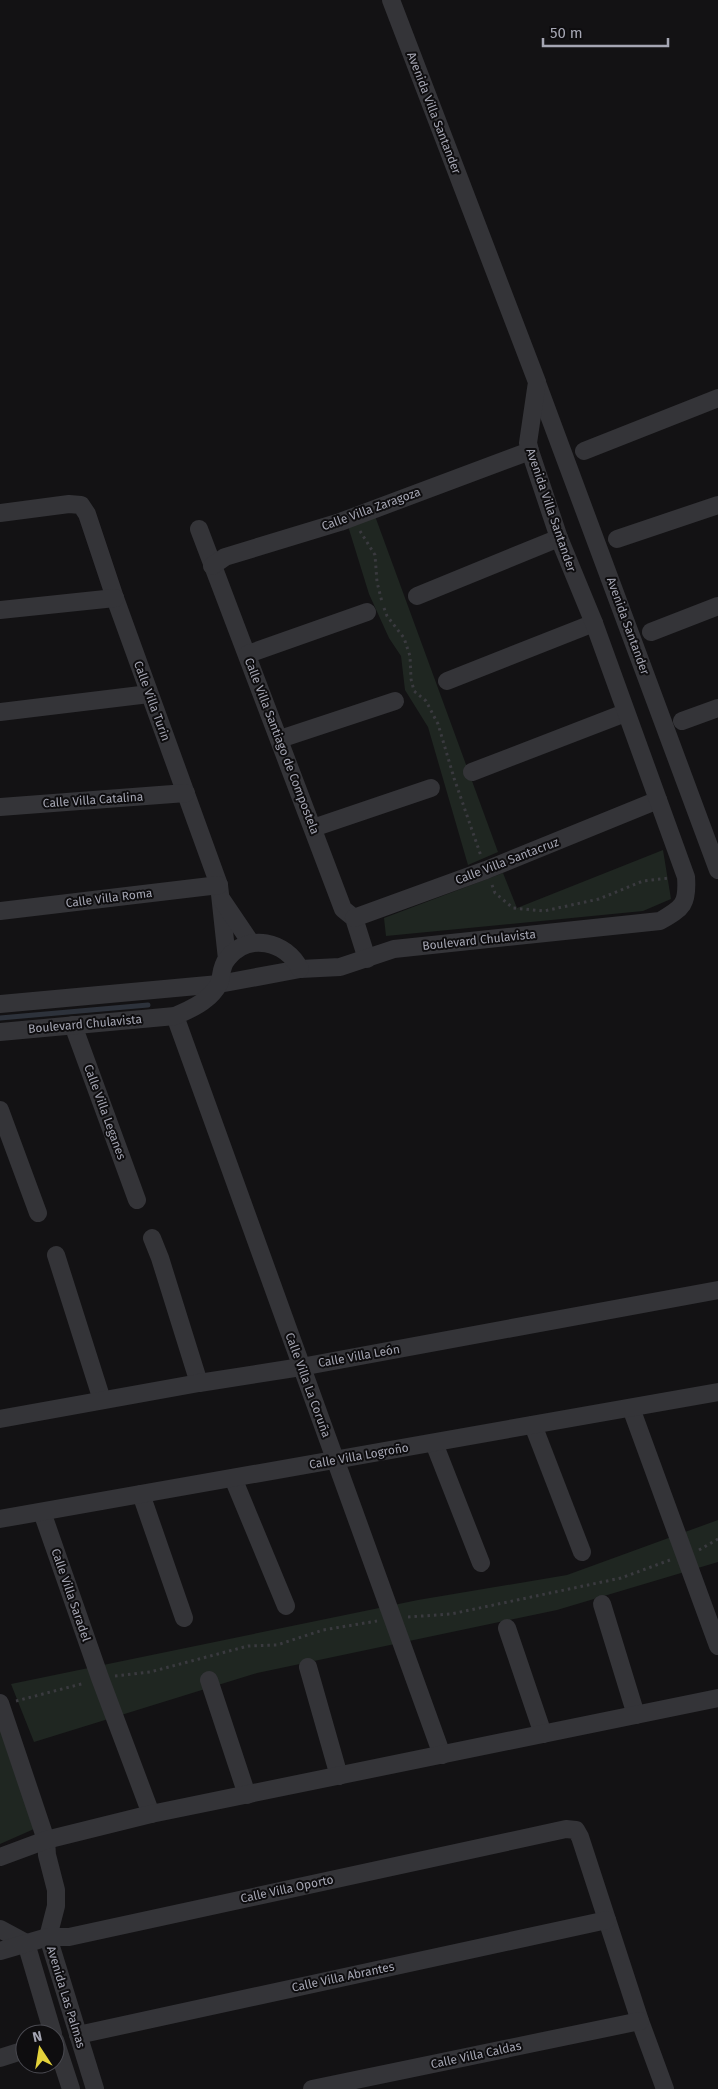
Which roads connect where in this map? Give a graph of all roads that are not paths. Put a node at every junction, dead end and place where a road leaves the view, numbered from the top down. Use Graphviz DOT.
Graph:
graph roads {
  1 [pos="391,0"];
  2 [pos="537,382"];
  3 [pos="718,398"];
  4 [pos="530,451"];
  5 [pos="584,451"];
  6 [pos="718,504"];
  7 [pos="0,513"];
  8 [pos="199,529"];
  9 [pos="559,538"];
  10 [pos="617,539"];
  11 [pos="212,566"];
  12 [pos="417,596"];
  13 [pos="114,598"];
  14 [pos="718,606"];
  15 [pos="0,610"];
  16 [pos="367,612"];
  17 [pos="594,623"];
  18 [pos="651,632"];
  19 [pos="248,654"];
  20 [pos="447,680"];
  21 [pos="149,694"];
  22 [pos="395,701"];
  23 [pos="718,708"];
  24 [pos="0,712"];
  25 [pos="626,713"];
  26 [pos="682,721"];
  27 [pos="280,739"];
  28 [pos="472,772"];
  29 [pos="431,788"];
  30 [pos="186,793"];
  31 [pos="658,800"];
  32 [pos="0,807"];
  33 [pos="313,828"];
  34 [pos="718,870"];
  35 [pos="220,891"];
  36 [pos="0,911"];
  37 [pos="354,918"];
  38 [pos="660,921"];
  39 [pos="251,943"];
  40 [pos="227,959"];
  41 [pos="367,959"];
  42 [pos="300,970"];
  43 [pos="219,984"];
  44 [pos="0,1004"];
  45 [pos="175,1016"];
  46 [pos="73,1025"];
  47 [pos="0,1032"];
  48 [pos="0,1110"];
  49 [pos="136,1200"];
  50 [pos="38,1213"];
  51 [pos="152,1238"];
  52 [pos="56,1255"];
  53 [pos="718,1290"];
  54 [pos="302,1367"];
  55 [pos="198,1383"];
  56 [pos="718,1392"];
  57 [pos="102,1400"];
  58 [pos="631,1408"];
  59 [pos="1,1416"];
  60 [pos="533,1425"];
  61 [pos="434,1442"];
  62 [pos="335,1460"];
  63 [pos="233,1478"];
  64 [pos="141,1494"];
  65 [pos="42,1512"];
  66 [pos="0,1519"];
  67 [pos="582,1552"];
  68 [pos="482,1563"];
  69 [pos="602,1604"];
  70 [pos="286,1606"];
  71 [pos="184,1618"];
  72 [pos="507,1628"];
  73 [pos="718,1646"];
  74 [pos="308,1667"];
  75 [pos="208,1680"];
  76 [pos="718,1698"];
  77 [pos="1,1705"];
  78 [pos="636,1715"];
  79 [pos="543,1734"];
  80 [pos="442,1755"];
  81 [pos="340,1776"];
  82 [pos="247,1795"];
  83 [pos="152,1814"];
  84 [pos="46,1840"];
  85 [pos="0,1857"];
  86 [pos="607,1920"];
  87 [pos="0,1928"];
  88 [pos="48,1937"];
  89 [pos="26,1942"];
  90 [pos="0,1951"];
  91 [pos="640,2021"];
  92 [pos="50,2024"];
  93 [pos="78,2035"];
  94 [pos="15,2053"];
  95 [pos="0,2058"];
  96 [pos="65,2073"];
  97 [pos="70,2089"];
  98 [pos="95,2089"];
  99 [pos="312,2089"];
  100 [pos="665,2089"];
  1 -- 2 [label="street, Avenida Villa Santander"];
  2 -- 4 [label="street, Avenida Villa Santander"];
  2 -- 34 [label="street, Avenida Santander"];
  3 -- 5 [label="street"];
  4 -- 9 [label="street, Avenida Villa Santander"];
  4 -- 11 [label="street, Calle Villa Zaragoza"];
  6 -- 10 [label="street"];
  7 -- 13 [label="street, Calle Villa Turin"];
  8 -- 11 [label="street, Calle Villa Santiago de Compostela"];
  9 -- 12 [label="street"];
  9 -- 17 [label="street, Avenida Villa Santander"];
  11 -- 19 [label="street, Calle Villa Santiago de Compostela"];
  13 -- 15 [label="street"];
  13 -- 21 [label="street, Calle Villa Turin"];
  14 -- 18 [label="street"];
  16 -- 19 [label="street"];
  17 -- 20 [label="street"];
  17 -- 25 [label="street, Avenida Villa Santander"];
  19 -- 27 [label="street, Calle Villa Santiago de Compostela"];
  21 -- 24 [label="street"];
  21 -- 30 [label="street, Calle Villa Turin"];
  22 -- 27 [label="street"];
  23 -- 26 [label="street"];
  25 -- 28 [label="street"];
  25 -- 31 [label="street, Avenida Villa Santander"];
  27 -- 33 [label="street, Calle Villa Santiago de Compostela"];
  29 -- 33 [label="street"];
  30 -- 32 [label="street, Calle Villa Catalina"];
  30 -- 35 [label="street, Calle Villa Turin"];
  31 -- 37 [label="street, Calle Villa Santacruz"];
  31 -- 38 [label="street, Avenida Villa Santander"];
  33 -- 37 [label="street, Calle Villa Santiago de Compostela"];
  35 -- 36 [label="street, Calle Villa Roma"];
  35 -- 39 [label="street, Calle Villa Turin"];
  35 -- 40 [label="street, Calle Villa Turin"];
  37 -- 41 [label="street, Calle Villa Santiago de Compostela"];
  38 -- 41 [label="street, Boulevard Chulavista"];
  39 -- 40 [label="street"];
  39 -- 42 [label="street"];
  40 -- 43 [label="street, Boulevard Chulavista"];
  41 -- 42 [label="street, Boulevard Chulavista"];
  42 -- 43 [label="street, Boulevard Chulavista"];
  43 -- 44 [label="street, Boulevard Chulavista"];
  43 -- 45 [label="street, Boulevard Chulavista"];
  45 -- 46 [label="street, Boulevard Chulavista"];
  45 -- 54 [label="street, Calle Villa La Coruña"];
  46 -- 47 [label="street, Boulevard Chulavista"];
  46 -- 49 [label="street, Calle Villa Leganes"];
  48 -- 50 [label="street"];
  51 -- 55 [label="street"];
  52 -- 57 [label="street"];
  53 -- 54 [label="street, Calle Villa León"];
  54 -- 55 [label="street, Calle Villa León"];
  54 -- 62 [label="street, Calle Villa La Coruña"];
  55 -- 57 [label="street, Calle Villa León"];
  56 -- 58 [label="street, Calle Villa Logroño"];
  57 -- 59 [label="street, Calle Villa León"];
  58 -- 60 [label="street, Calle Villa Logroño"];
  58 -- 73 [label="street"];
  60 -- 61 [label="street, Calle Villa Logroño"];
  60 -- 67 [label="street"];
  61 -- 62 [label="street, Calle Villa Logroño"];
  61 -- 68 [label="street"];
  62 -- 63 [label="street, Calle Villa Logroño"];
  62 -- 80 [label="street, Calle Villa La Coruña"];
  63 -- 64 [label="street, Calle Villa Logroño"];
  63 -- 70 [label="street"];
  64 -- 65 [label="street, Calle Villa Logroño"];
  64 -- 71 [label="street"];
  65 -- 66 [label="street, Calle Villa Logroño"];
  65 -- 83 [label="street, Calle Villa Saradel"];
  69 -- 78 [label="street"];
  72 -- 79 [label="street"];
  74 -- 81 [label="street"];
  75 -- 82 [label="street"];
  76 -- 78 [label="street"];
  77 -- 84 [label="street, Avenida Las Palmas"];
  78 -- 79 [label="street"];
  79 -- 80 [label="street"];
  80 -- 81 [label="street"];
  81 -- 82 [label="street"];
  82 -- 83 [label="street"];
  83 -- 84 [label="street"];
  84 -- 85 [label="street"];
  84 -- 88 [label="street, Avenida Las Palmas"];
  86 -- 88 [label="street, Calle Villa Oporto"];
  86 -- 91 [label="street"];
  86 -- 93 [label="street, Calle Villa Abrantes"];
  87 -- 89 [label="street"];
  88 -- 89 [label="street, Calle Villa Oporto"];
  88 -- 93 [label="street, Avenida Las Palmas"];
  89 -- 90 [label="street, Calle Villa Oporto"];
  89 -- 92 [label="street"];
  91 -- 99 [label="street, Calle Villa Caldas"];
  91 -- 100 [label="street"];
  93 -- 98 [label="street, Avenida Las Palmas"];
  94 -- 95 [label="street"];
  96 -- 97 [label="street"];
}
